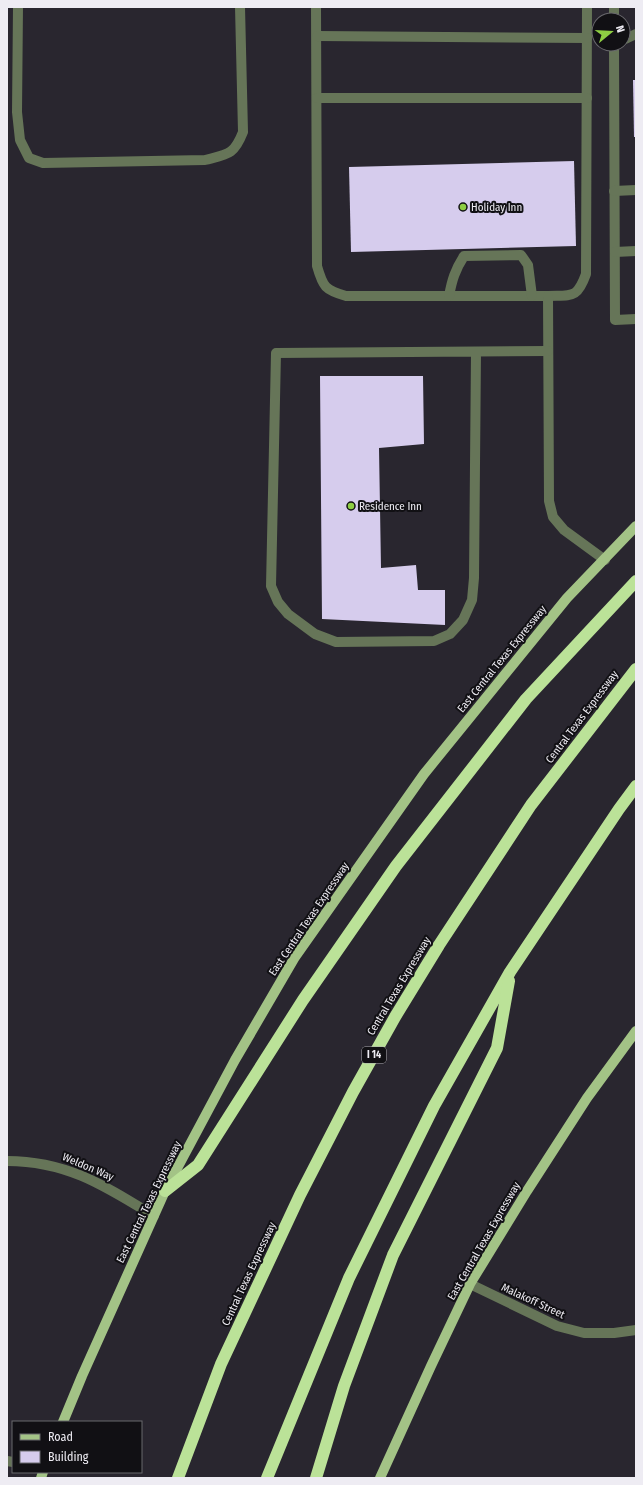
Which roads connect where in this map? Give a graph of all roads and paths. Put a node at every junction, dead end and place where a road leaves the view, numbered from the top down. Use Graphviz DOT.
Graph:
graph roads {
  1 [pos="18,7"];
  2 [pos="240,7"];
  3 [pos="316,7"];
  4 [pos="587,7"];
  5 [pos="317,36"];
  6 [pos="587,38"];
  7 [pos="614,52"];
  8 [pos="317,98"];
  9 [pos="587,98"];
  10 [pos="636,190"];
  11 [pos="614,191"];
  12 [pos="636,251"];
  13 [pos="614,252"];
  14 [pos="449,296"];
  15 [pos="532,296"];
  16 [pos="548,296"];
  17 [pos="636,319"];
  18 [pos="548,351"];
  19 [pos="476,352"];
  20 [pos="636,526"];
  21 [pos="605,560"];
  22 [pos="636,582"];
  23 [pos="636,669"];
  24 [pos="636,786"];
  25 [pos="510,972"];
  26 [pos="636,1031"];
  27 [pos="7,1161"];
  28 [pos="165,1191"];
  29 [pos="154,1216"];
  30 [pos="470,1284"];
  31 [pos="636,1330"];
  32 [pos="63,1421"];
  33 [pos="178,1478"];
  34 [pos="268,1478"];
  35 [pos="316,1478"];
  36 [pos="380,1478"];
  1 -- 2 [label="street"];
  3 -- 5 [label="street"];
  4 -- 6 [label="street"];
  5 -- 6 [label="street"];
  5 -- 8 [label="street"];
  6 -- 9 [label="street"];
  7 -- 11 [label="street"];
  8 -- 9 [label="street"];
  8 -- 14 [label="street"];
  9 -- 16 [label="street"];
  10 -- 11 [label="street"];
  11 -- 13 [label="street"];
  12 -- 13 [label="street"];
  13 -- 17 [label="street"];
  14 -- 15 [label="street"];
  14 -- 15 [label="street"];
  15 -- 16 [label="street"];
  16 -- 18 [label="street"];
  18 -- 19 [label="street"];
  18 -- 21 [label="street"];
  19 -- 19 [label="street"];
  20 -- 21 [label="main road, East Central Texas Expressway"];
  21 -- 28 [label="main road, East Central Texas Expressway"];
  22 -- 28 [label="highway"];
  23 -- 33 [label="highway, Central Texas Expressway / I 14"];
  24 -- 25 [label="highway"];
  25 -- 34 [label="highway"];
  25 -- 35 [label="highway"];
  26 -- 30 [label="main road, East Central Texas Expressway"];
  27 -- 29 [label="street, Weldon Way"];
  28 -- 29 [label="main road, East Central Texas Expressway"];
  29 -- 32 [label="main road, East Central Texas Expressway"];
  30 -- 31 [label="street, Malakoff Street"];
  30 -- 36 [label="main road, East Central Texas Expressway"];
}
